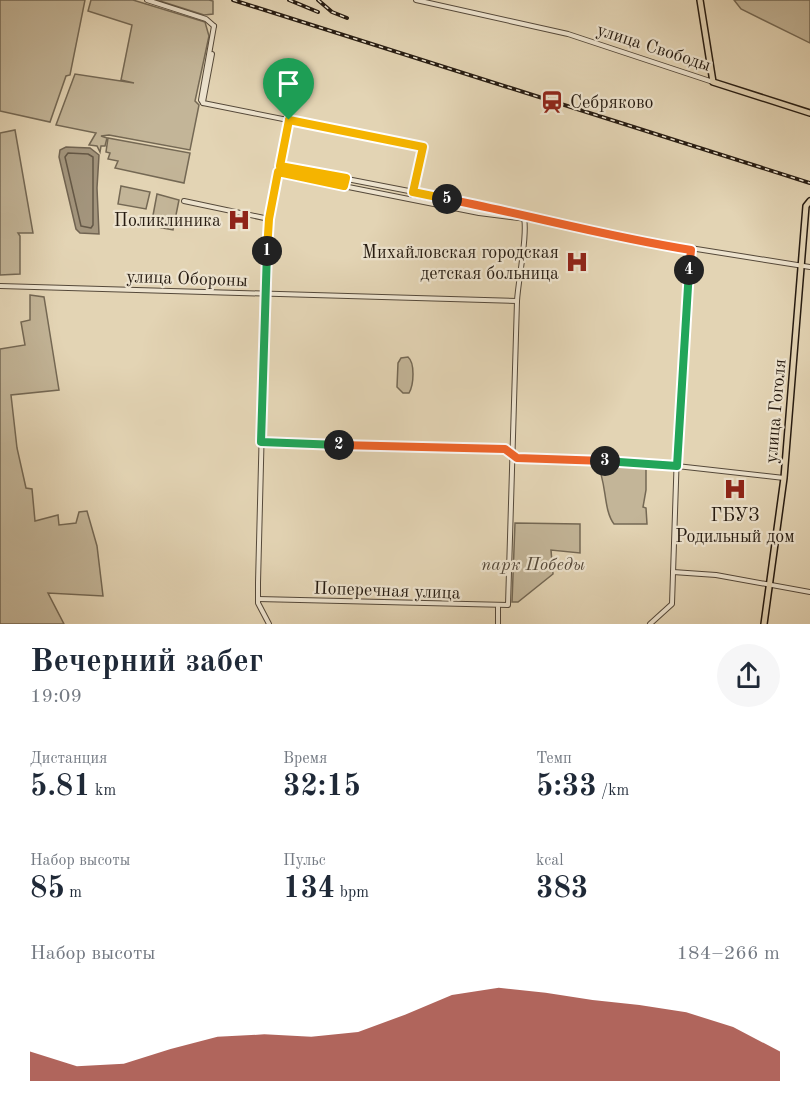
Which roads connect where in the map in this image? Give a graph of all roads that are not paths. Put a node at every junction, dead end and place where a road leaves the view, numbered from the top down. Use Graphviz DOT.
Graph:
graph roads {
  1 [pos="147,0"];
  2 [pos="416,0"];
  3 [pos="700,0"];
  4 [pos="713,82"];
  5 [pos="810,112"];
  6 [pos="289,120"];
  7 [pos="346,178"];
  8 [pos="344,186"];
  9 [pos="413,192"];
  10 [pos="412,200"];
  11 [pos="184,201"];
  12 [pos="810,201"];
  13 [pos="521,215"];
  14 [pos="269,219"];
  15 [pos="516,219"];
  16 [pos="536,220"];
  17 [pos="527,226"];
  18 [pos="691,250"];
  19 [pos="801,266"];
  20 [pos="810,267"];
  21 [pos="0,286"];
  22 [pos="266,294"];
  23 [pos="517,301"];
  24 [pos="261,442"];
  25 [pos="513,445"];
  26 [pos="505,449"];
  27 [pos="514,457"];
  28 [pos="677,466"];
  29 [pos="784,478"];
  30 [pos="673,572"];
  31 [pos="770,584"];
  32 [pos="810,592"];
  33 [pos="258,599"];
  34 [pos="498,607"];
  35 [pos="269,624"];
  36 [pos="498,624"];
  37 [pos="650,624"];
  38 [pos="764,624"];
  1 -- 6 [label="street"];
  2 -- 4 [label="street, улица Свободы"];
  3 -- 4 [label="main road"];
  4 -- 5 [label="main road, улица Свободы"];
  6 -- 7 [label="street"];
  6 -- 9 [label="street"];
  7 -- 8 [label="street"];
  7 -- 9 [label="street"];
  8 -- 10 [label="street"];
  8 -- 14 [label="street"];
  9 -- 10 [label="street"];
  9 -- 13 [label="street"];
  10 -- 15 [label="street"];
  11 -- 14 [label="street"];
  12 -- 19 [label="main road, улица Гоголя"];
  13 -- 15 [label="street"];
  13 -- 15 [label="street"];
  13 -- 16 [label="street"];
  13 -- 17 [label="street"];
  14 -- 22 [label="street"];
  16 -- 17 [label="street"];
  16 -- 18 [label="street"];
  17 -- 23 [label="street"];
  18 -- 19 [label="street"];
  18 -- 28 [label="street"];
  19 -- 20 [label="street"];
  19 -- 29 [label="main road, улица Гоголя"];
  21 -- 22 [label="street, улица Обороны"];
  22 -- 23 [label="street, улица Обороны"];
  22 -- 24 [label="street"];
  23 -- 25 [label="street"];
  24 -- 26 [label="street"];
  24 -- 33 [label="street"];
  25 -- 26 [label="street"];
  25 -- 27 [label="street"];
  26 -- 27 [label="street"];
  27 -- 28 [label="street"];
  27 -- 34 [label="street"];
  28 -- 29 [label="street"];
  28 -- 30 [label="street"];
  29 -- 31 [label="main road, улица Гоголя"];
  30 -- 31 [label="street"];
  30 -- 37 [label="street"];
  31 -- 32 [label="street"];
  31 -- 38 [label="main road, улица Гоголя"];
  33 -- 34 [label="street, Поперечная улица"];
  33 -- 35 [label="street"];
  34 -- 36 [label="street"];
}
